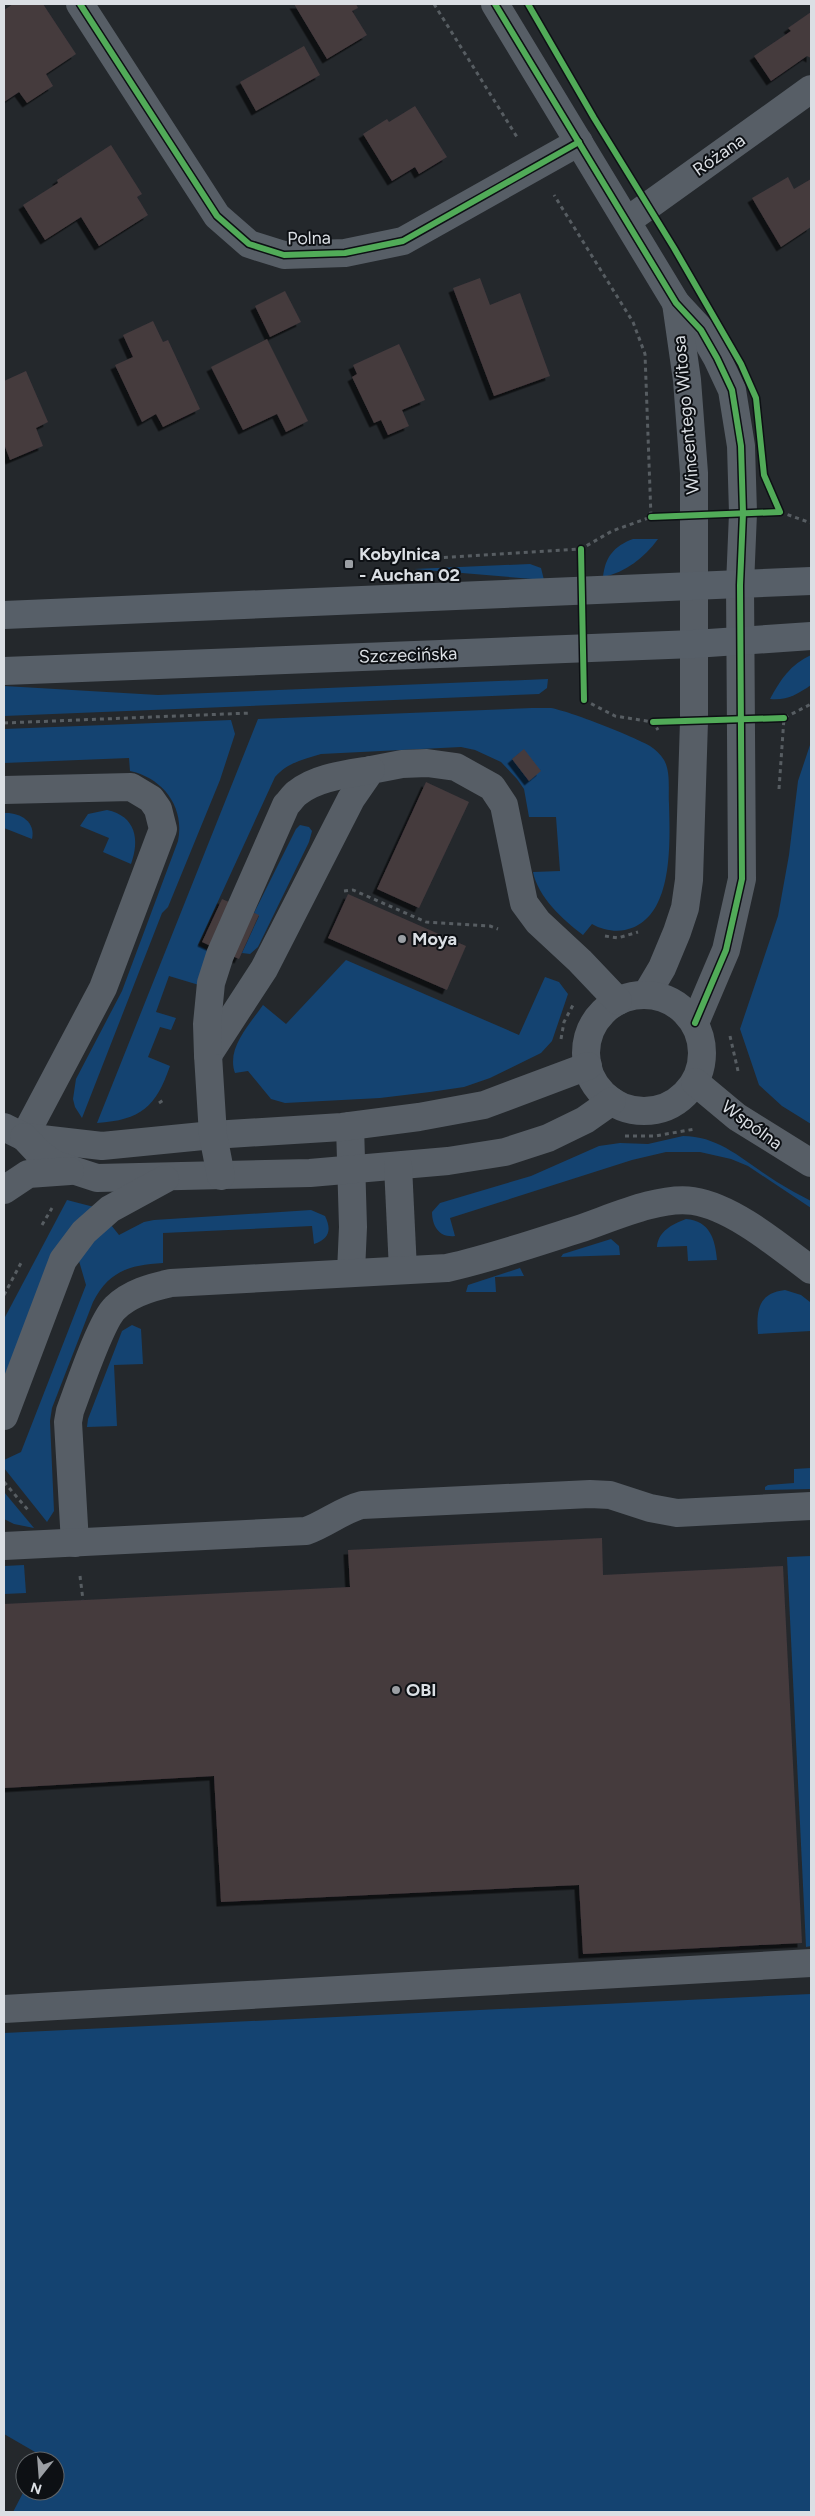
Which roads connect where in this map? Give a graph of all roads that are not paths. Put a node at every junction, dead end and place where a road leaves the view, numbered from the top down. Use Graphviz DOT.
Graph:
graph roads {
  1 [pos="80,4"];
  2 [pos="495,4"];
  3 [pos="811,89"];
  4 [pos="579,142"];
  5 [pos="627,221"];
  6 [pos="676,303"];
  7 [pos="811,582"];
  8 [pos="740,585"];
  9 [pos="692,587"];
  10 [pos="4,615"];
  11 [pos="811,636"];
  12 [pos="740,641"];
  13 [pos="694,644"];
  14 [pos="4,671"];
  15 [pos="372,770"];
  16 [pos="4,790"];
  17 [pos="646,995"];
  18 [pos="618,1001"];
  19 [pos="694,1023"];
  20 [pos="208,1055"];
  21 [pos="588,1066"];
  22 [pos="695,1082"];
  23 [pos="612,1101"];
  24 [pos="350,1126"];
  25 [pos="14,1132"];
  26 [pos="213,1135"];
  27 [pos="811,1164"];
  28 [pos="398,1166"];
  29 [pos="70,1170"];
  30 [pos="352,1170"];
  31 [pos="170,1176"];
  32 [pos="221,1176"];
  33 [pos="4,1190"];
  34 [pos="403,1270"];
  35 [pos="811,1270"];
  36 [pos="351,1272"];
  37 [pos="4,1416"];
  38 [pos="811,1506"];
  39 [pos="75,1543"];
  40 [pos="4,1546"];
  41 [pos="811,1963"];
  42 [pos="4,2009"];
  1 -- 4 [label="street, Polna"];
  2 -- 4 [label="street, Wincentego Witosa"];
  3 -- 5 [label="street, Różana"];
  4 -- 5 [label="street, Wincentego Witosa"];
  5 -- 6 [label="street, Wincentego Witosa"];
  6 -- 8 [label="street, Wincentego Witosa"];
  6 -- 9 [label="street, Wincentego Witosa"];
  7 -- 8 [label="main road"];
  8 -- 9 [label="main road"];
  8 -- 12 [label="street, Wincentego Witosa"];
  9 -- 10 [label="main road"];
  9 -- 13 [label="street, Wincentego Witosa"];
  11 -- 12 [label="main road, Szczecińska"];
  12 -- 13 [label="main road, Szczecińska"];
  12 -- 19 [label="street, Wincentego Witosa"];
  13 -- 14 [label="main road, Szczecińska"];
  13 -- 17 [label="street, Wincentego Witosa"];
  15 -- 18 [label="street"];
  15 -- 20 [label="street"];
  15 -- 20 [label="street"];
  16 -- 25 [label="street"];
  17 -- 18 [label="street"];
  17 -- 19 [label="street"];
  18 -- 21 [label="street"];
  19 -- 22 [label="street"];
  20 -- 26 [label="street"];
  21 -- 23 [label="street"];
  21 -- 24 [label="street"];
  22 -- 23 [label="street"];
  22 -- 27 [label="street, Wspólna"];
  23 -- 28 [label="street"];
  24 -- 26 [label="street"];
  24 -- 30 [label="street"];
  25 -- 26 [label="street"];
  25 -- 29 [label="street"];
  26 -- 32 [label="street"];
  28 -- 30 [label="street"];
  28 -- 34 [label="street"];
  29 -- 31 [label="street"];
  29 -- 33 [label="street"];
  30 -- 32 [label="street"];
  30 -- 36 [label="street"];
  31 -- 32 [label="street"];
  31 -- 37 [label="street"];
  34 -- 35 [label="street"];
  34 -- 36 [label="street"];
  36 -- 39 [label="street"];
  38 -- 39 [label="street"];
  39 -- 40 [label="street"];
  41 -- 42 [label="street"];
}
